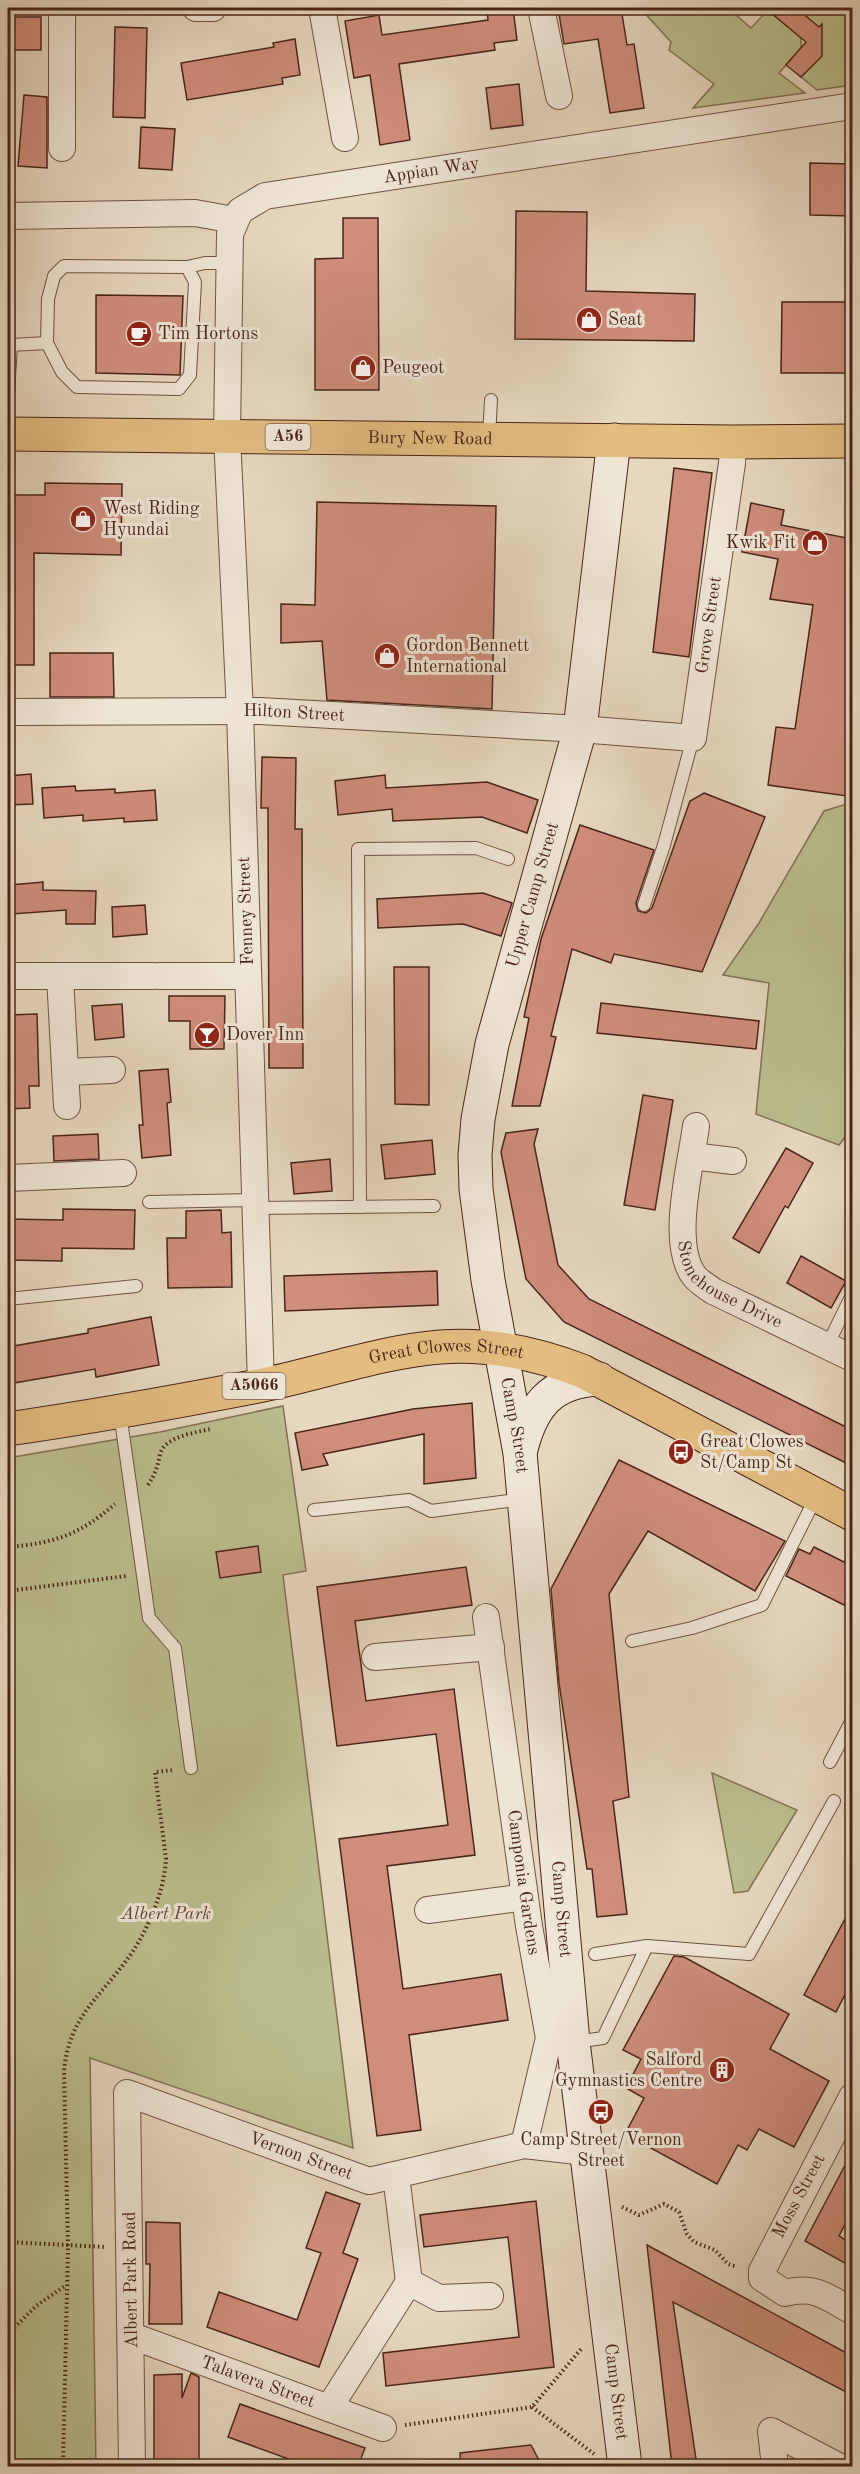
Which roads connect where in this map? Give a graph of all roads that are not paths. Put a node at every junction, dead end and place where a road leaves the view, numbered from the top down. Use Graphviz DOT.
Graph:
graph roads {
  1 [pos="62,8"];
  2 [pos="322,8"];
  3 [pos="542,8"];
  4 [pos="559,96"];
  5 [pos="852,106"];
  6 [pos="345,138"];
  7 [pos="62,148"];
  8 [pos="8,216"];
  9 [pos="234,220"];
  10 [pos="228,263"];
  11 [pos="187,267"];
  12 [pos="47,343"];
  13 [pos="8,395"];
  14 [pos="491,400"];
  15 [pos="8,434"];
  16 [pos="227,436"];
  17 [pos="489,438"];
  18 [pos="614,440"];
  19 [pos="852,441"];
  20 [pos="733,442"];
  21 [pos="8,712"];
  22 [pos="240,712"];
  23 [pos="580,729"];
  24 [pos="693,738"];
  25 [pos="508,859"];
  26 [pos="644,904"];
  27 [pos="8,976"];
  28 [pos="60,976"];
  29 [pos="248,976"];
  30 [pos="112,1070"];
  31 [pos="66,1072"];
  32 [pos="68,1106"];
  33 [pos="696,1126"];
  34 [pos="692,1156"];
  35 [pos="733,1161"];
  36 [pos="123,1173"];
  37 [pos="8,1178"];
  38 [pos="149,1202"];
  39 [pos="255,1204"];
  40 [pos="434,1206"];
  41 [pos="360,1207"];
  42 [pos="136,1286"];
  43 [pos="852,1295"];
  44 [pos="8,1299"];
  45 [pos="827,1346"];
  46 [pos="499,1349"];
  47 [pos="852,1358"];
  48 [pos="599,1379"];
  49 [pos="261,1385"];
  50 [pos="120,1412"];
  51 [pos="8,1429"];
  52 [pos="520,1453"];
  53 [pos="817,1496"];
  54 [pos="524,1498"];
  55 [pos="314,1510"];
  56 [pos="852,1514"];
  57 [pos="486,1617"];
  58 [pos="632,1641"];
  59 [pos="491,1647"];
  60 [pos="375,1657"];
  61 [pos="852,1720"];
  62 [pos="830,1762"];
  63 [pos="190,1768"];
  64 [pos="834,1801"];
  65 [pos="525,1897"];
  66 [pos="428,1910"];
  67 [pos="647,1946"];
  68 [pos="595,1954"];
  69 [pos="573,2042"];
  70 [pos="127,2093"];
  71 [pos="852,2097"];
  72 [pos="524,2145"];
  73 [pos="586,2152"];
  74 [pos="396,2175"];
  75 [pos="409,2282"];
  76 [pos="490,2296"];
  77 [pos="852,2311"];
  78 [pos="132,2336"];
  79 [pos="329,2409"];
  80 [pos="383,2428"];
  81 [pos="624,2463"];
  82 [pos="132,2466"];
  83 [pos="775,2466"];
  84 [pos="838,2466"];
  1 -- 7 [label="street"];
  2 -- 6 [label="street"];
  3 -- 4 [label="street"];
  5 -- 9 [label="street, Appian Way"];
  8 -- 9 [label="street"];
  9 -- 10 [label="street"];
  10 -- 11 [label="lane"];
  10 -- 16 [label="street"];
  11 -- 12 [label="lane"];
  11 -- 12 [label="lane"];
  12 -- 13 [label="lane"];
  14 -- 17 [label="lane"];
  15 -- 16 [label="main road, Bury New Road / A56"];
  16 -- 17 [label="main road, Bury New Road / A56"];
  16 -- 22 [label="street, Fenney Street"];
  17 -- 18 [label="main road, Bury New Road / A56"];
  18 -- 20 [label="main road, Bury New Road / A56"];
  18 -- 23 [label="main road, Upper Camp Street"];
  19 -- 20 [label="main road, Bury New Road / A56"];
  20 -- 24 [label="street, Grove Street"];
  21 -- 22 [label="street, Hilton Street"];
  22 -- 23 [label="street, Hilton Street"];
  22 -- 29 [label="street, Fenney Street"];
  23 -- 24 [label="street, Hilton Street"];
  23 -- 46 [label="main road, Upper Camp Street"];
  24 -- 26 [label="lane"];
  25 -- 41 [label="lane"];
  27 -- 28 [label="street"];
  28 -- 29 [label="street"];
  28 -- 31 [label="street"];
  29 -- 39 [label="street, Fenney Street"];
  30 -- 31 [label="street"];
  31 -- 32 [label="street"];
  33 -- 34 [label="street, Stonehouse Drive"];
  34 -- 35 [label="street"];
  34 -- 45 [label="street, Stonehouse Drive"];
  36 -- 37 [label="street"];
  38 -- 39 [label="lane"];
  39 -- 41 [label="lane"];
  39 -- 49 [label="street, Fenney Street"];
  40 -- 41 [label="lane"];
  42 -- 44 [label="lane"];
  43 -- 45 [label="lane"];
  45 -- 47 [label="street, Stonehouse Drive"];
  46 -- 48 [label="main road, Great Clowes Street / A5066"];
  46 -- 49 [label="main road, Great Clowes Street / A5066"];
  46 -- 52 [label="main road, Camp Street"];
  48 -- 52 [label="main road"];
  48 -- 53 [label="main road, Great Clowes Street / A5066"];
  49 -- 50 [label="main road, Great Clowes Street / A5066"];
  50 -- 51 [label="main road, Great Clowes Street / A5066"];
  50 -- 63 [label="lane"];
  52 -- 54 [label="main road, Camp Street"];
  53 -- 56 [label="main road, Great Clowes Street / A5066"];
  53 -- 58 [label="lane"];
  54 -- 55 [label="lane"];
  54 -- 69 [label="main road, Camp Street"];
  57 -- 59 [label="street, Camponia Gardens"];
  59 -- 60 [label="street"];
  59 -- 65 [label="street, Camponia Gardens"];
  61 -- 62 [label="lane"];
  64 -- 67 [label="lane"];
  65 -- 66 [label="street"];
  65 -- 72 [label="street, Camponia Gardens"];
  67 -- 68 [label="lane"];
  67 -- 69 [label="lane"];
  69 -- 73 [label="main road, Camp Street"];
  70 -- 74 [label="street, Vernon Street"];
  70 -- 78 [label="street, Albert Park Road"];
  71 -- 77 [label="street, Moss Street"];
  72 -- 73 [label="street, Vernon Street"];
  72 -- 74 [label="street, Vernon Street"];
  73 -- 81 [label="main road, Camp Street"];
  74 -- 75 [label="street"];
  75 -- 76 [label="street"];
  75 -- 79 [label="street"];
  78 -- 79 [label="street, Talavera Street"];
  78 -- 82 [label="street, Albert Park Road"];
  79 -- 80 [label="street, Talavera Street"];
  83 -- 84 [label="street"];
}
